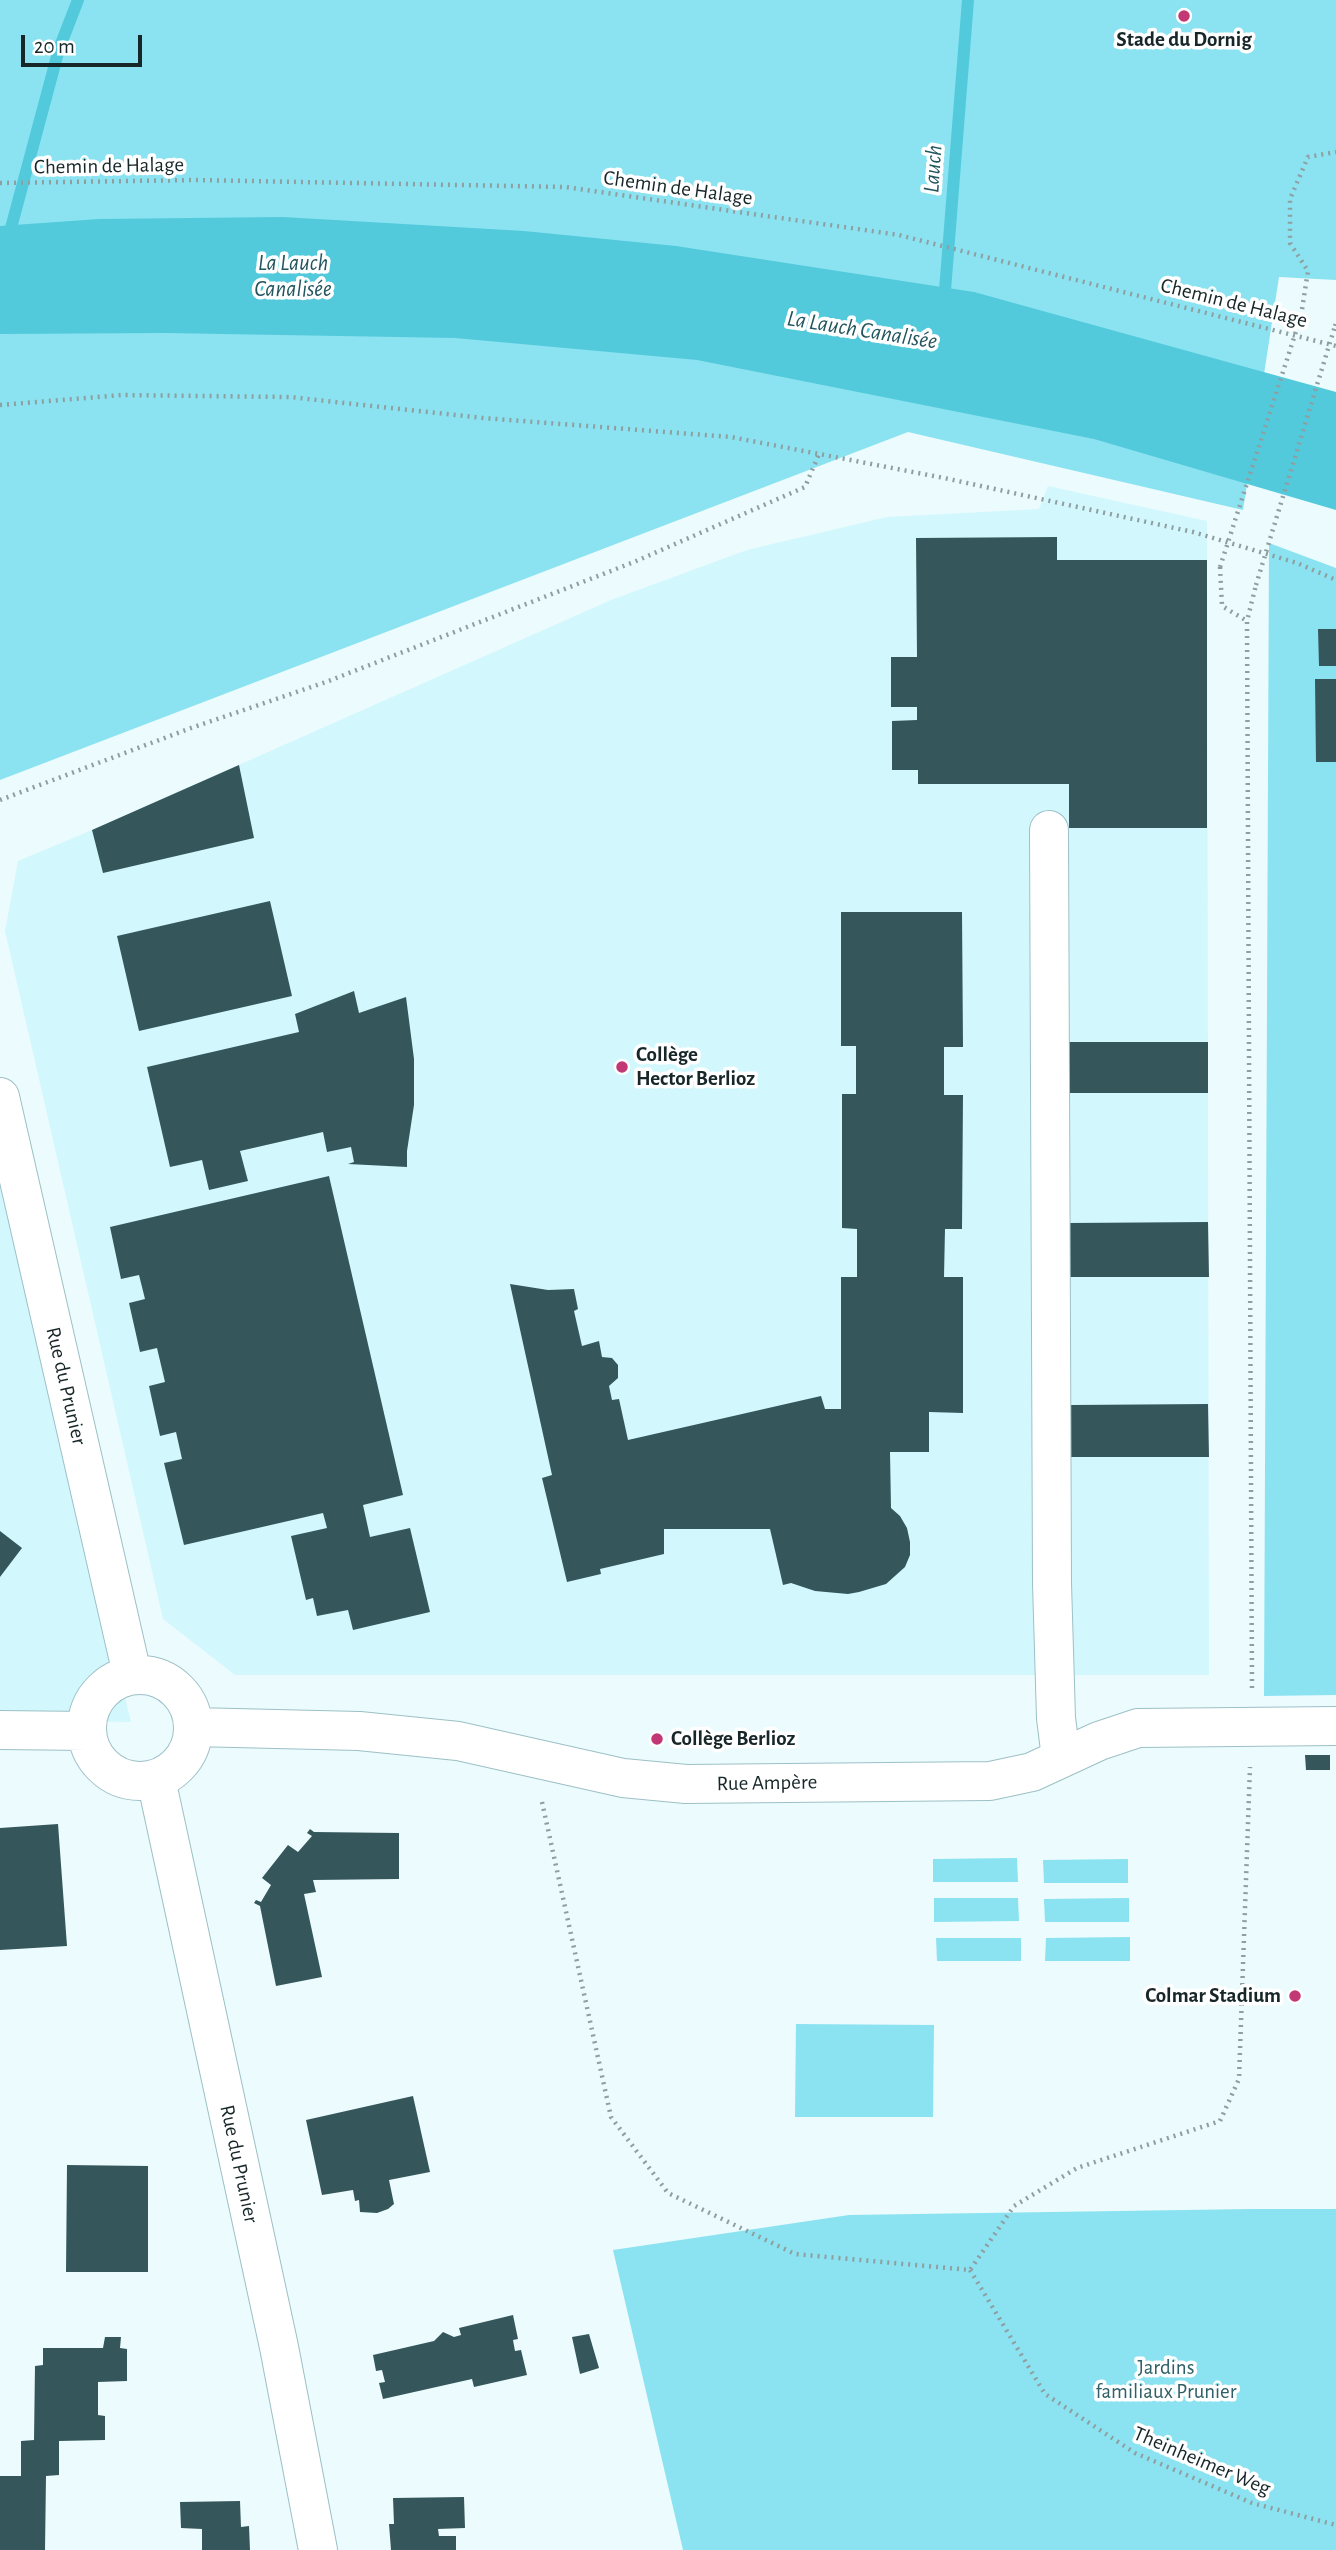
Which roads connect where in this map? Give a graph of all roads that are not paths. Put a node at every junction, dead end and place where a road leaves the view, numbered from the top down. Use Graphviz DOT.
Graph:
graph roads {
  1 [pos="1049,830"];
  2 [pos="0,1097"];
  3 [pos="132,1674"];
  4 [pos="1336,1726"];
  5 [pos="194,1727"];
  6 [pos="0,1730"];
  7 [pos="87,1731"];
  8 [pos="1061,1758"];
  9 [pos="156,1779"];
  10 [pos="318,2550"];
  1 -- 8 [label="street"];
  2 -- 3 [label="street, Rue du Prunier"];
  3 -- 5 [label="street"];
  3 -- 7 [label="street"];
  4 -- 8 [label="street, Rue Ampère"];
  5 -- 8 [label="street, Rue Ampère"];
  5 -- 9 [label="street"];
  6 -- 7 [label="street"];
  7 -- 9 [label="street"];
  9 -- 10 [label="street, Rue du Prunier"];
}
